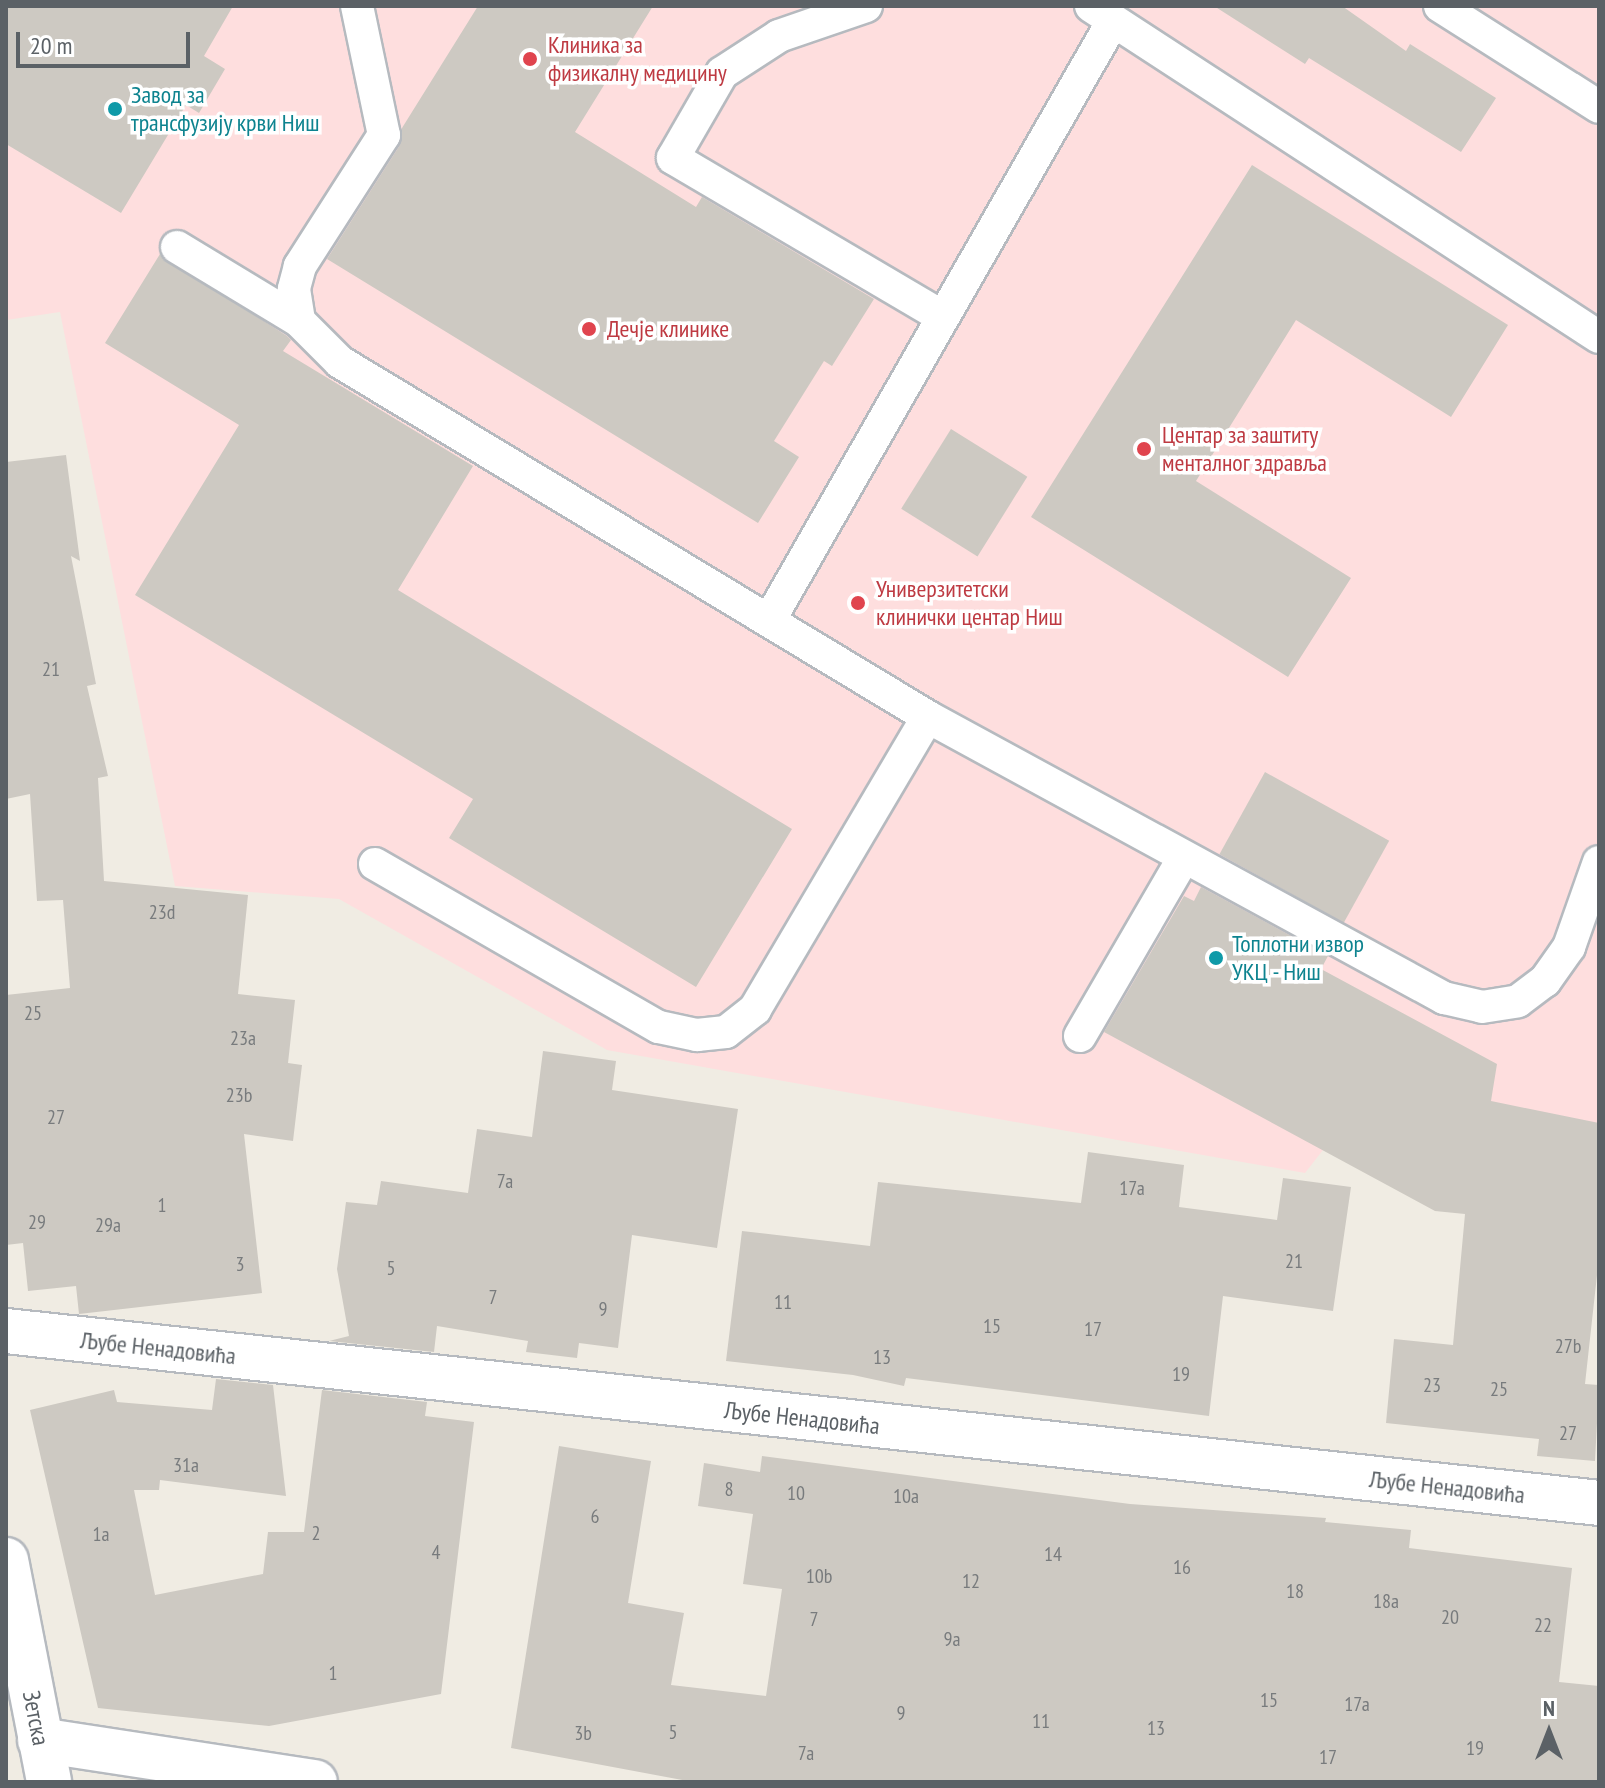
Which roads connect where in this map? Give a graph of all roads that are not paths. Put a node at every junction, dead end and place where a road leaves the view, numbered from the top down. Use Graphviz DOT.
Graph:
graph roads {
  1 [pos="357,6"];
  2 [pos="866,6"];
  3 [pos="1440,6"];
  4 [pos="1102,14"];
  5 [pos="1599,107"];
  6 [pos="177,247"];
  7 [pos="943,317"];
  8 [pos="299,321"];
  9 [pos="1599,337"];
  10 [pos="770,619"];
  11 [pos="928,717"];
  12 [pos="1183,859"];
  13 [pos="1599,862"];
  14 [pos="375,864"];
  15 [pos="1080,1036"];
  16 [pos="6,1331"];
  17 [pos="1599,1503"];
  18 [pos="6,1560"];
  19 [pos="40,1740"];
  20 [pos="49,1782"];
  21 [pos="315,1782"];
  1 -- 8 [label="lane"];
  2 -- 7 [label="lane"];
  3 -- 5 [label="lane"];
  4 -- 7 [label="lane"];
  4 -- 9 [label="lane"];
  6 -- 8 [label="lane"];
  7 -- 10 [label="lane"];
  8 -- 10 [label="lane"];
  10 -- 11 [label="lane"];
  11 -- 12 [label="lane"];
  11 -- 14 [label="lane"];
  12 -- 13 [label="lane"];
  12 -- 15 [label="lane"];
  16 -- 17 [label="street, Љубе Ненадовића"];
  18 -- 19 [label="street, Зетска"];
  19 -- 20 [label="street, Зетска"];
  19 -- 21 [label="street"];
}
